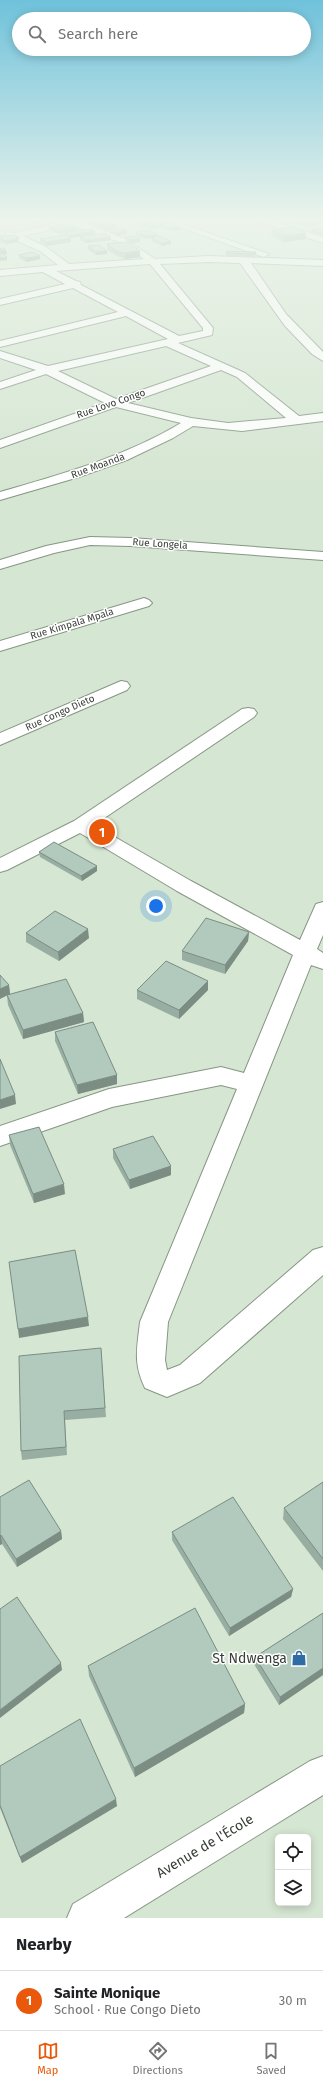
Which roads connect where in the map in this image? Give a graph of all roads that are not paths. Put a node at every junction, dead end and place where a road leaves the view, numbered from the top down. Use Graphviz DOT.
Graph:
graph roads {
  1 [pos="118,309"];
  2 [pos="191,309"];
  3 [pos="277,309"];
  4 [pos="126,313"];
  5 [pos="6,330"];
  6 [pos="23,338"];
  7 [pos="178,340"];
  8 [pos="166,342"];
  9 [pos="0,344"];
  10 [pos="0,354"];
  11 [pos="323,358"];
  12 [pos="222,366"];
  13 [pos="47,370"];
  14 [pos="0,386"];
  15 [pos="114,403"];
  16 [pos="323,417"];
  17 [pos="296,420"];
  18 [pos="191,422"];
  19 [pos="0,444"];
  20 [pos="0,496"];
  21 [pos="323,556"];
  22 [pos="0,565"];
  23 [pos="144,603"];
  24 [pos="0,646"];
  25 [pos="121,686"];
  26 [pos="248,713"];
  27 [pos="0,740"];
  28 [pos="81,825"];
  29 [pos="0,866"];
  30 [pos="323,909"];
  31 [pos="314,958"];
  32 [pos="251,1084"];
  33 [pos="0,1136"];
  34 [pos="323,1258"];
  35 [pos="323,1774"];
  36 [pos="87,1918"];
  1 -- 4 [label="street"];
  2 -- 7 [label="street"];
  3 -- 11 [label="street"];
  4 -- 6 [label="street"];
  4 -- 7 [label="street"];
  5 -- 6 [label="street"];
  6 -- 9 [label="street"];
  7 -- 8 [label="street"];
  8 -- 12 [label="street"];
  8 -- 13 [label="street"];
  10 -- 13 [label="street"];
  12 -- 15 [label="street, Rue Lovo Congo"];
  12 -- 17 [label="street"];
  13 -- 14 [label="street"];
  13 -- 15 [label="street"];
  15 -- 18 [label="street"];
  15 -- 19 [label="street, Rue Lovo Congo"];
  16 -- 17 [label="street"];
  17 -- 18 [label="street"];
  18 -- 20 [label="street, Rue Moanda"];
  21 -- 22 [label="street, Rue Longela"];
  23 -- 24 [label="street, Rue Kimpala Mpala"];
  25 -- 27 [label="street, Rue Congo Dieto"];
  26 -- 28 [label="street"];
  28 -- 29 [label="street"];
  28 -- 31 [label="street"];
  30 -- 31 [label="street"];
  31 -- 32 [label="street"];
  32 -- 33 [label="street"];
  32 -- 34 [label="street"];
  35 -- 36 [label="street, Avenue de l'École"];
}
